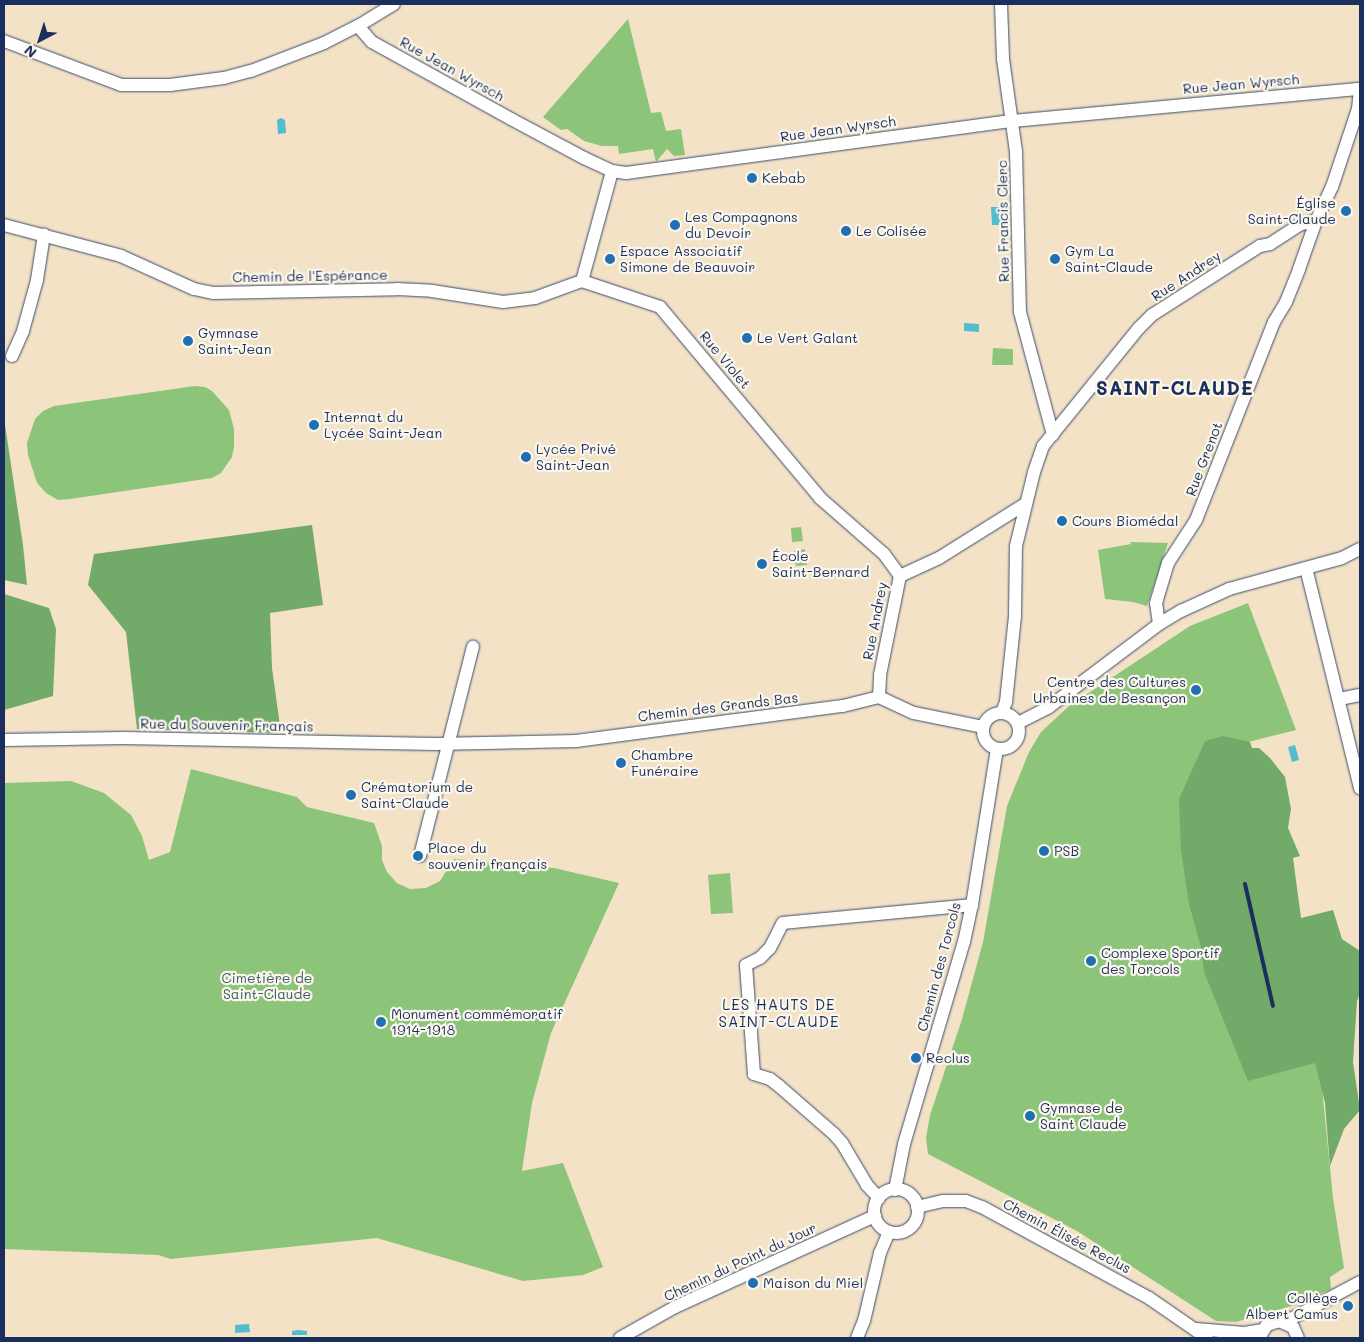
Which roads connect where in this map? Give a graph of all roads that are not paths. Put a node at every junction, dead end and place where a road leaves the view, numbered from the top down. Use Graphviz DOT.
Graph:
graph roads {
  1 [pos="394,4"];
  2 [pos="1001,4"];
  3 [pos="358,26"];
  4 [pos="4,41"];
  5 [pos="1360,89"];
  6 [pos="1013,121"];
  7 [pos="612,170"];
  8 [pos="1316,221"];
  9 [pos="4,225"];
  10 [pos="44,235"];
  11 [pos="582,282"];
  12 [pos="12,356"];
  13 [pos="1052,435"];
  14 [pos="1025,504"];
  15 [pos="1360,549"];
  16 [pos="1306,568"];
  17 [pos="900,576"];
  18 [pos="1159,624"];
  19 [pos="473,647"];
  20 [pos="1360,695"];
  21 [pos="879,697"];
  22 [pos="1338,700"];
  23 [pos="1002,712"];
  24 [pos="1018,722"];
  25 [pos="983,727"];
  26 [pos="4,740"];
  27 [pos="450,744"];
  28 [pos="997,748"];
  29 [pos="1360,788"];
  30 [pos="420,856"];
  31 [pos="972,905"];
  32 [pos="895,1190"];
  33 [pos="879,1198"];
  34 [pos="917,1207"];
  35 [pos="875,1216"];
  36 [pos="889,1232"];
  37 [pos="1360,1282"];
  38 [pos="1308,1310"];
  39 [pos="1285,1322"];
  40 [pos="1194,1329"];
  41 [pos="1261,1334"];
  42 [pos="1297,1335"];
  43 [pos="620,1338"];
  44 [pos="858,1338"];
  45 [pos="1208,1338"];
  1 -- 3 [label="street"];
  2 -- 6 [label="street, Rue Francis Clerc"];
  3 -- 4 [label="street"];
  3 -- 7 [label="street, Rue Jean Wyrsch"];
  5 -- 6 [label="street, Rue Jean Wyrsch"];
  5 -- 8 [label="street"];
  6 -- 7 [label="street, Rue Jean Wyrsch"];
  6 -- 13 [label="street, Rue Francis Clerc"];
  7 -- 11 [label="street"];
  8 -- 13 [label="street, Rue Andrey"];
  8 -- 18 [label="street, Rue Grenot"];
  9 -- 10 [label="street, Chemin de l'Espérance"];
  10 -- 11 [label="street, Chemin de l'Espérance"];
  10 -- 12 [label="street"];
  11 -- 17 [label="street, Rue Violet"];
  13 -- 14 [label="street, Rue Andrey"];
  14 -- 17 [label="street, Rue Andrey"];
  14 -- 23 [label="street, Rue Andrey"];
  15 -- 16 [label="street"];
  16 -- 18 [label="street"];
  16 -- 22 [label="street"];
  17 -- 21 [label="street, Rue Andrey"];
  18 -- 24 [label="street"];
  19 -- 27 [label="street"];
  20 -- 22 [label="street"];
  21 -- 25 [label="street"];
  21 -- 27 [label="street, Chemin des Grands Bas"];
  22 -- 29 [label="street"];
  23 -- 24 [label="street"];
  23 -- 25 [label="street"];
  24 -- 28 [label="street"];
  25 -- 28 [label="street"];
  26 -- 27 [label="street, Rue du Souvenir Français"];
  27 -- 30 [label="street"];
  28 -- 31 [label="street, Chemin des Torcols"];
  31 -- 32 [label="street, Chemin des Torcols"];
  31 -- 33 [label="street"];
  32 -- 33 [label="street"];
  32 -- 34 [label="street"];
  33 -- 35 [label="street"];
  34 -- 36 [label="street"];
  34 -- 40 [label="street, Chemin Élisée Reclus"];
  35 -- 36 [label="street"];
  35 -- 43 [label="street, Chemin du Point du Jour"];
  36 -- 44 [label="street"];
  37 -- 38 [label="street, Chemin Élisée Reclus"];
  38 -- 39 [label="street, Chemin Élisée Reclus"];
  38 -- 42 [label="street"];
  39 -- 41 [label="street, Chemin Élisée Reclus"];
  39 -- 42 [label="street"];
  40 -- 41 [label="street, Chemin Élisée Reclus"];
  40 -- 45 [label="street, Chemin Élisée Reclus"];
}
